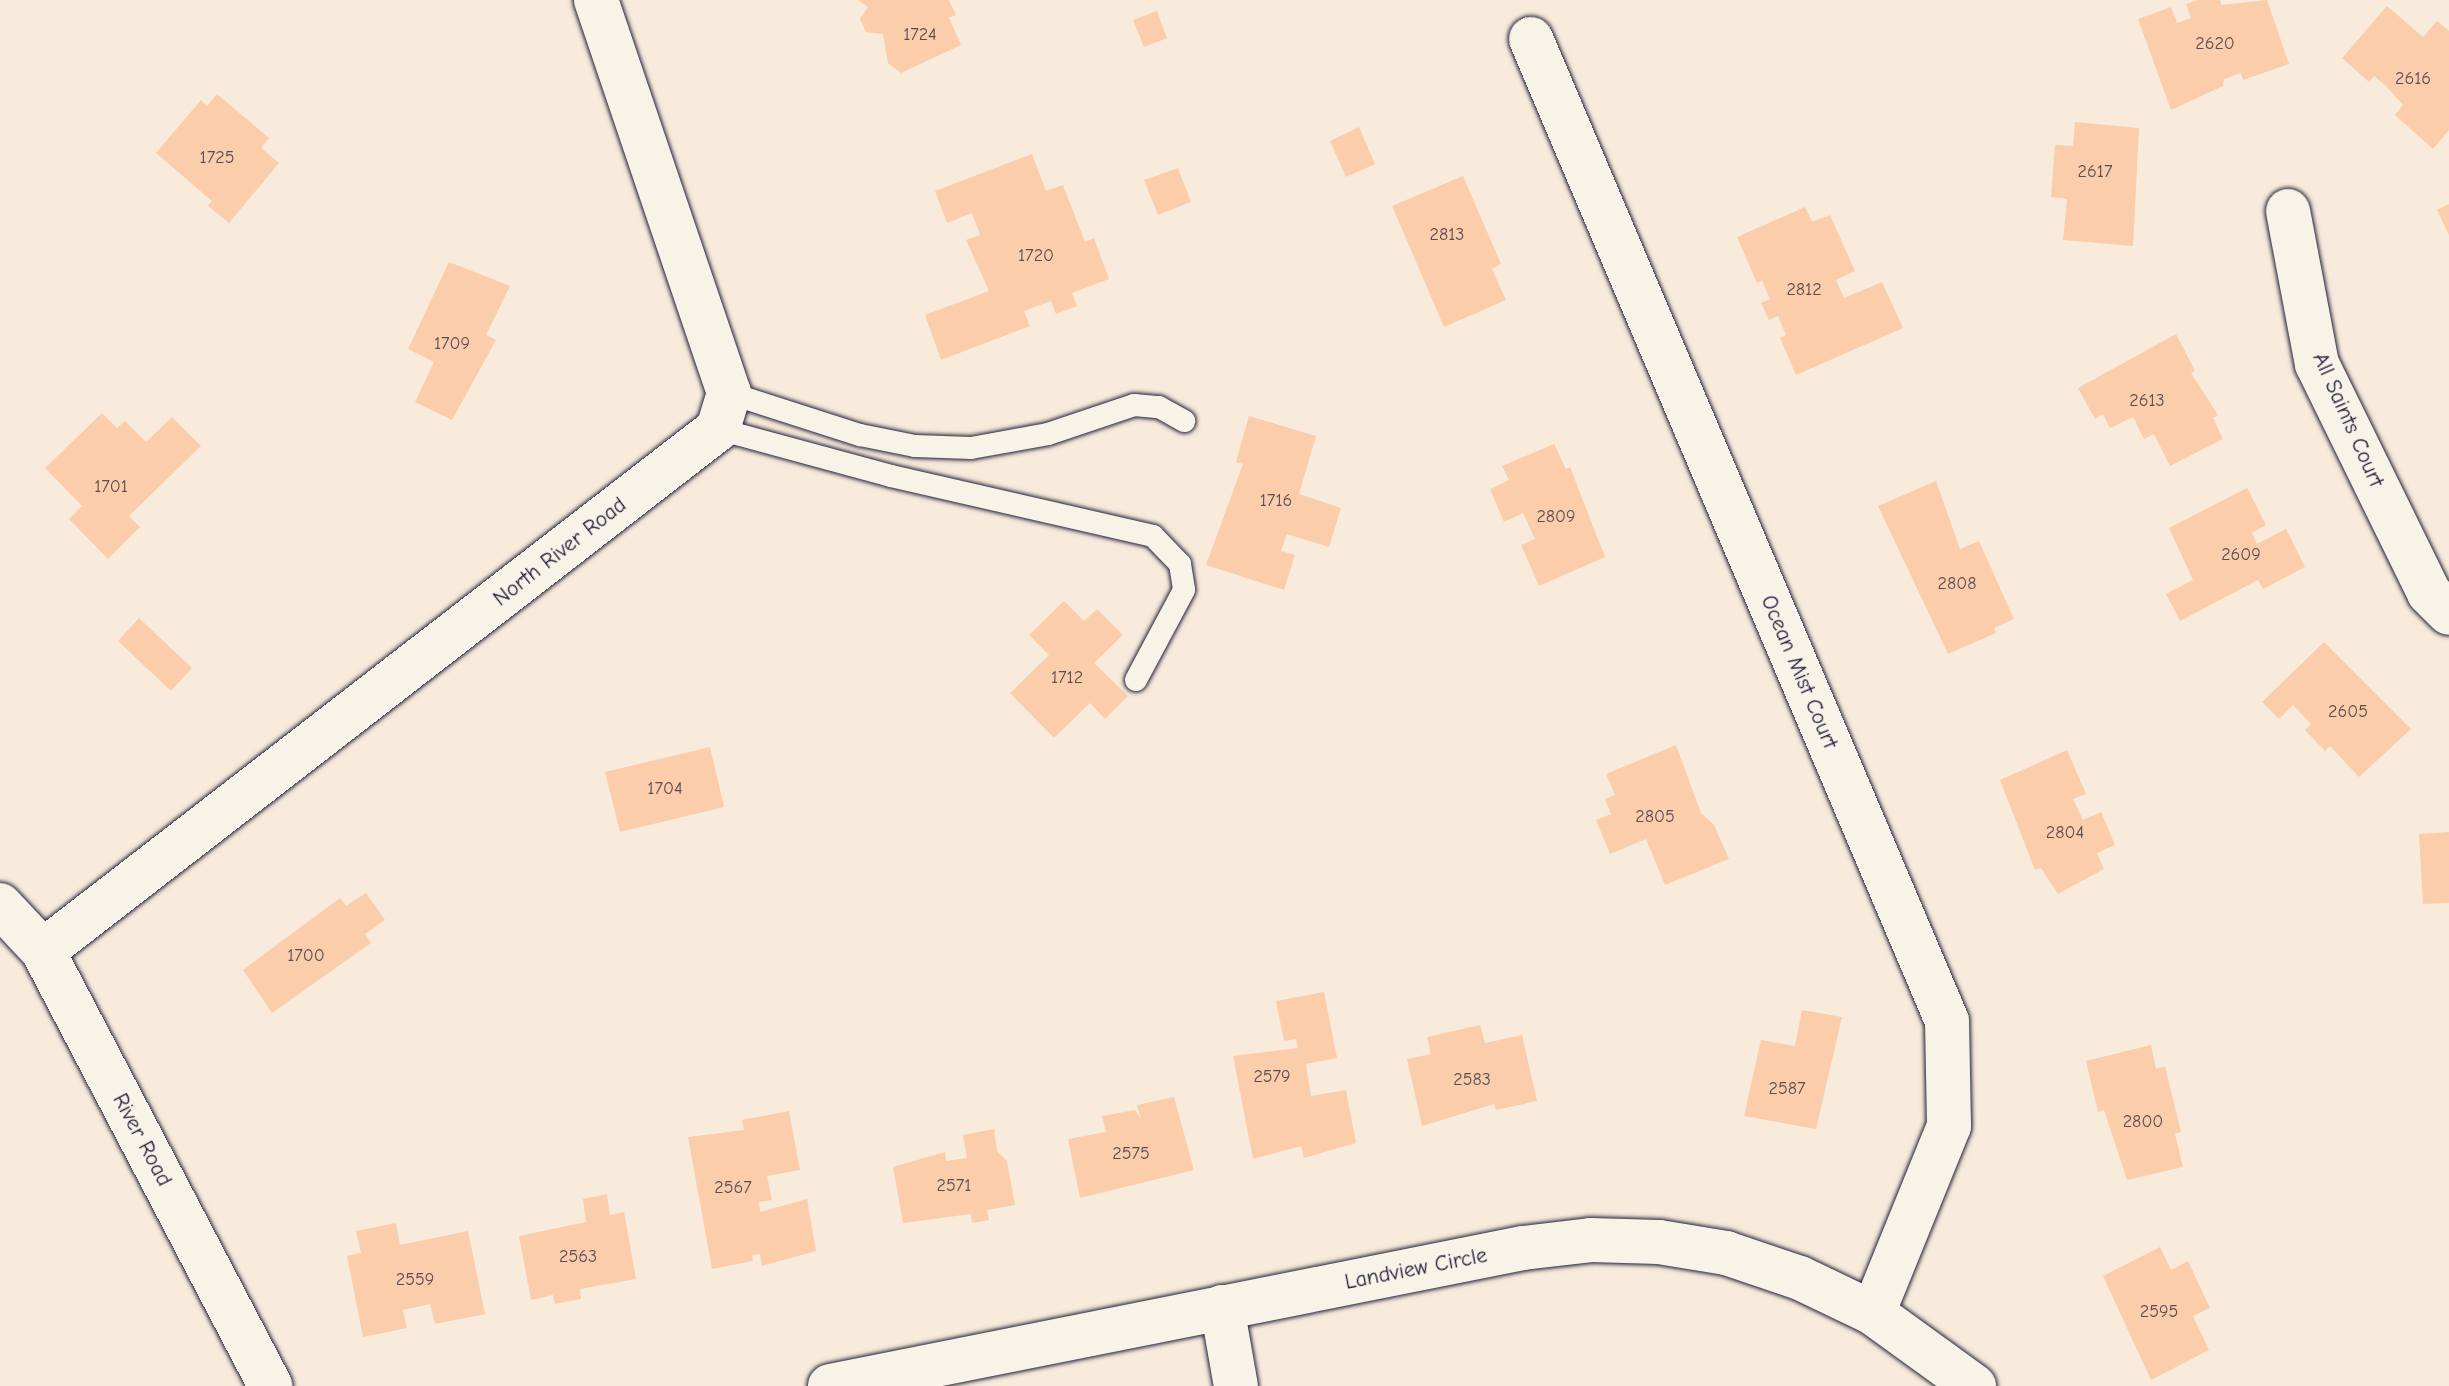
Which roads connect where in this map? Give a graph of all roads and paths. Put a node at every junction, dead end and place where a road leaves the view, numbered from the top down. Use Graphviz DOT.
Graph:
graph roads {
  1 [pos="596,0"];
  2 [pos="1531,39"];
  3 [pos="2288,211"];
  4 [pos="724,411"];
  5 [pos="1184,421"];
  6 [pos="2449,613"];
  7 [pos="1136,680"];
  8 [pos="0,905"];
  9 [pos="43,951"];
  10 [pos="1222,1307"];
  11 [pos="1873,1313"];
  12 [pos="270,1386"];
  13 [pos="830,1386"];
  14 [pos="1236,1386"];
  15 [pos="1974,1386"];
  1 -- 4 [label="street"];
  2 -- 11 [label="street, Ocean Mist Court"];
  3 -- 6 [label="street, All Saints Court"];
  4 -- 5 [label="lane"];
  4 -- 7 [label="lane"];
  4 -- 9 [label="street, North River Road"];
  8 -- 9 [label="street, River Road"];
  9 -- 12 [label="street, River Road"];
  10 -- 11 [label="street, Landview Circle"];
  10 -- 13 [label="street, Landview Circle"];
  10 -- 14 [label="street"];
  11 -- 15 [label="street, Landview Circle"];
}
